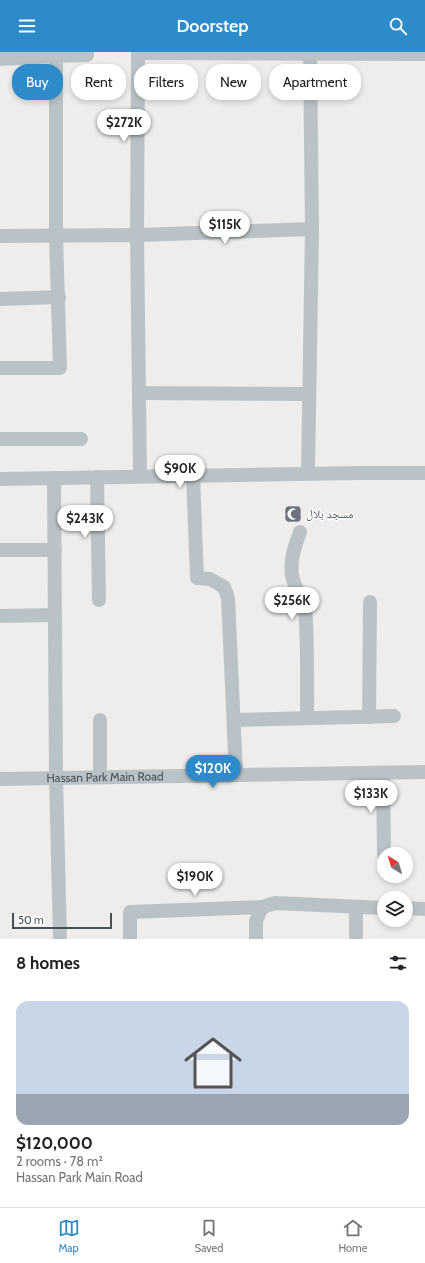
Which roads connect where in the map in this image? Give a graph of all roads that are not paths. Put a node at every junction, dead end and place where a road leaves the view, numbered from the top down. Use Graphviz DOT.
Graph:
graph roads {
  1 [pos="138,53"];
  2 [pos="310,53"];
  3 [pos="425,54"];
  4 [pos="87,55"];
  5 [pos="56,56"];
  6 [pos="0,59"];
  7 [pos="312,229"];
  8 [pos="137,235"];
  9 [pos="0,236"];
  10 [pos="56,236"];
  11 [pos="59,297"];
  12 [pos="0,300"];
  13 [pos="0,368"];
  14 [pos="139,393"];
  15 [pos="309,394"];
  16 [pos="0,439"];
  17 [pos="81,439"];
  18 [pos="308,473"];
  19 [pos="425,473"];
  20 [pos="193,475"];
  21 [pos="140,476"];
  22 [pos="97,477"];
  23 [pos="54,478"];
  24 [pos="0,479"];
  25 [pos="300,532"];
  26 [pos="0,550"];
  27 [pos="55,550"];
  28 [pos="99,600"];
  29 [pos="370,602"];
  30 [pos="55,615"];
  31 [pos="0,616"];
  32 [pos="394,716"];
  33 [pos="369,717"];
  34 [pos="307,718"];
  35 [pos="100,720"];
  36 [pos="234,720"];
  37 [pos="425,772"];
  38 [pos="383,773"];
  39 [pos="236,775"];
  40 [pos="100,777"];
  41 [pos="56,778"];
  42 [pos="0,779"];
  43 [pos="384,847"];
  44 [pos="262,907"];
  45 [pos="356,907"];
  46 [pos="377,908"];
  47 [pos="413,908"];
  48 [pos="425,909"];
  49 [pos="60,939"];
  50 [pos="130,939"];
  51 [pos="256,939"];
  52 [pos="356,939"];
  1 -- 2 [label="street"];
  1 -- 8 [label="street"];
  2 -- 3 [label="street"];
  2 -- 7 [label="street"];
  4 -- 5 [label="street"];
  5 -- 6 [label="street"];
  5 -- 10 [label="street"];
  7 -- 8 [label="street"];
  7 -- 15 [label="street"];
  8 -- 10 [label="street"];
  8 -- 14 [label="street"];
  9 -- 10 [label="street"];
  10 -- 11 [label="street"];
  11 -- 12 [label="street"];
  11 -- 13 [label="street"];
  14 -- 15 [label="street"];
  14 -- 21 [label="street"];
  15 -- 18 [label="street"];
  16 -- 17 [label="street"];
  18 -- 19 [label="street"];
  18 -- 20 [label="street"];
  20 -- 21 [label="street"];
  20 -- 36 [label="street"];
  21 -- 22 [label="street"];
  22 -- 23 [label="street"];
  22 -- 28 [label="street"];
  23 -- 24 [label="street"];
  23 -- 27 [label="street"];
  25 -- 34 [label="street"];
  26 -- 27 [label="street"];
  27 -- 30 [label="street"];
  29 -- 33 [label="street"];
  30 -- 31 [label="street"];
  30 -- 41 [label="street"];
  32 -- 33 [label="street"];
  33 -- 34 [label="street"];
  34 -- 36 [label="street"];
  35 -- 40 [label="street"];
  36 -- 39 [label="street"];
  37 -- 38 [label="street, Hassan Park Main Road"];
  38 -- 39 [label="street, Hassan Park Main Road"];
  38 -- 43 [label="street"];
  39 -- 40 [label="street, Hassan Park Main Road"];
  40 -- 41 [label="street, Hassan Park Main Road"];
  41 -- 42 [label="street, Hassan Park Main Road"];
  41 -- 49 [label="street"];
  44 -- 45 [label="street"];
  44 -- 50 [label="street"];
  44 -- 51 [label="street"];
  45 -- 46 [label="street"];
  45 -- 52 [label="street"];
  47 -- 48 [label="street"];
}
